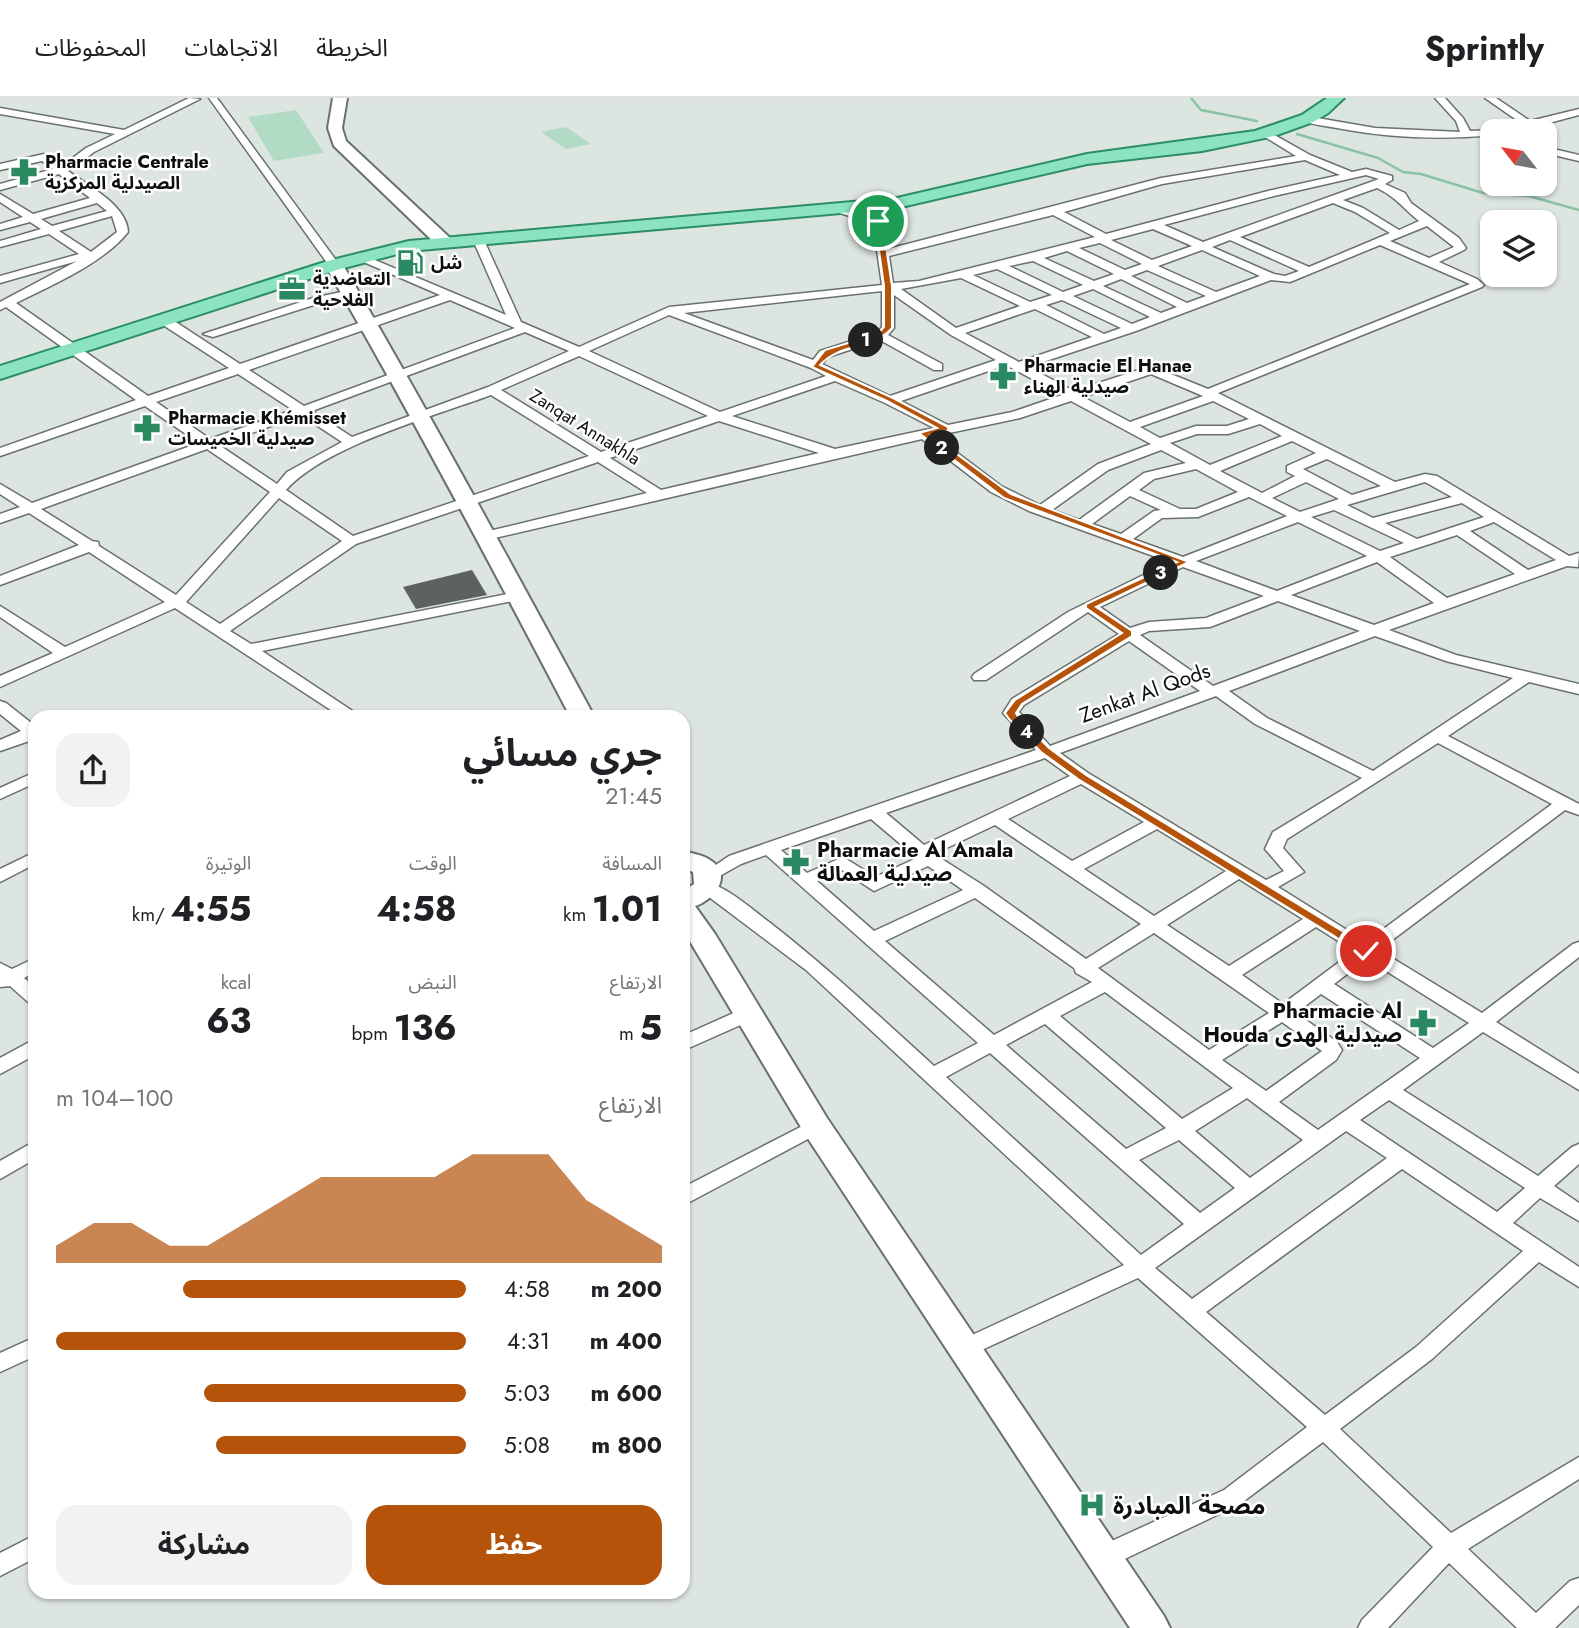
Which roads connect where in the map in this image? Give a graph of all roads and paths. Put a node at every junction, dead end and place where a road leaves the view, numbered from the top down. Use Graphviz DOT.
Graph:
graph roads {
  1 [pos="340,98"];
  2 [pos="1336,98"];
  3 [pos="1440,98"];
  4 [pos="1490,98"];
  5 [pos="195,99"];
  6 [pos="214,99"];
  7 [pos="0,111"];
  8 [pos="1579,113"];
  9 [pos="1306,119"];
  10 [pos="1521,119"];
  11 [pos="1554,119"];
  12 [pos="1264,132"];
  13 [pos="125,133"];
  14 [pos="1480,134"];
  15 [pos="1467,135"];
  16 [pos="1558,153"];
  17 [pos="1306,157"];
  18 [pos="1579,158"];
  19 [pos="1,166"];
  20 [pos="62,170"];
  21 [pos="1352,176"];
  22 [pos="1377,184"];
  23 [pos="0,187"];
  24 [pos="0,197"];
  25 [pos="99,199"];
  26 [pos="1334,200"];
  27 [pos="904,202"];
  28 [pos="837,209"];
  29 [pos="1210,210"];
  30 [pos="1054,211"];
  31 [pos="115,212"];
  32 [pos="34,218"];
  33 [pos="1426,220"];
  34 [pos="878,221"];
  35 [pos="1156,226"];
  36 [pos="0,227"];
  37 [pos="1252,228"];
  38 [pos="52,230"];
  39 [pos="1401,235"];
  40 [pos="1228,236"];
  41 [pos="1103,239"];
  42 [pos="480,240"];
  43 [pos="444,242"];
  44 [pos="1381,242"];
  45 [pos="0,244"];
  46 [pos="1200,246"];
  47 [pos="1069,248"];
  48 [pos="882,254"];
  49 [pos="89,255"];
  50 [pos="1034,257"];
  51 [pos="363,258"];
  52 [pos="1430,262"];
  53 [pos="334,265"];
  54 [pos="1150,265"];
  55 [pos="999,266"];
  56 [pos="1309,271"];
  57 [pos="963,275"];
  58 [pos="1123,275"];
  59 [pos="1270,276"];
  60 [pos="0,280"];
  61 [pos="1094,285"];
  62 [pos="888,286"];
  63 [pos="0,290"];
  64 [pos="351,293"];
  65 [pos="452,295"];
  66 [pos="1062,296"];
  67 [pos="1214,296"];
  68 [pos="8,303"];
  69 [pos="1031,305"];
  70 [pos="1186,307"];
  71 [pos="669,311"];
  72 [pos="1160,317"];
  73 [pos="164,320"];
  74 [pos="368,324"];
  75 [pos="521,326"];
  76 [pos="1132,328"];
  77 [pos="955,332"];
  78 [pos="209,334"];
  79 [pos="881,335"];
  80 [pos="1103,338"];
  81 [pos="71,350"];
  82 [pos="581,352"];
  83 [pos="1013,363"];
  84 [pos="815,365"];
  85 [pos="938,367"];
  86 [pos="239,369"];
  87 [pos="0,373"];
  88 [pos="397,377"];
  89 [pos="836,377"];
  90 [pos="492,390"];
  91 [pos="1211,395"];
  92 [pos="1075,397"];
  93 [pos="146,400"];
  94 [pos="890,400"];
  95 [pos="1178,409"];
  96 [pos="303,410"];
  97 [pos="421,415"];
  98 [pos="721,417"];
  99 [pos="1260,420"];
  100 [pos="1131,426"];
  101 [pos="945,429"];
  102 [pos="1214,430"];
  103 [pos="924,433"];
  104 [pos="1293,436"];
  105 [pos="351,442"];
  106 [pos="207,443"];
  107 [pos="1162,443"];
  108 [pos="0,452"];
  109 [pos="834,453"];
  110 [pos="1328,453"];
  111 [pos="602,458"];
  112 [pos="1122,460"];
  113 [pos="1204,467"];
  114 [pos="1152,475"];
  115 [pos="1306,476"];
  116 [pos="1393,487"];
  117 [pos="0,488"];
  118 [pos="277,490"];
  119 [pos="1127,491"];
  120 [pos="658,494"];
  121 [pos="1256,495"];
  122 [pos="1464,498"];
  123 [pos="1351,500"];
  124 [pos="468,503"];
  125 [pos="1335,505"];
  126 [pos="32,508"];
  127 [pos="1041,511"];
  128 [pos="1175,512"];
  129 [pos="1297,515"];
  130 [pos="1497,517"];
  131 [pos="0,519"];
  132 [pos="1373,523"];
  133 [pos="1081,525"];
  134 [pos="1459,530"];
  135 [pos="486,537"];
  136 [pos="1122,540"];
  137 [pos="351,541"];
  138 [pos="1415,543"];
  139 [pos="93,545"];
  140 [pos="1379,556"];
  141 [pos="1185,562"];
  142 [pos="1575,562"];
  143 [pos="1526,575"];
  144 [pos="0,581"];
  145 [pos="518,596"];
  146 [pos="1276,596"];
  147 [pos="179,601"];
  148 [pos="1445,604"];
  149 [pos="1089,606"];
  150 [pos="0,610"];
  151 [pos="220,631"];
  152 [pos="1373,632"];
  153 [pos="1129,634"];
  154 [pos="250,649"];
  155 [pos="62,652"];
  156 [pos="980,677"];
  157 [pos="1525,677"];
  158 [pos="0,682"];
  159 [pos="1579,689"];
  160 [pos="1215,691"];
  161 [pos="0,706"];
  162 [pos="343,710"];
  163 [pos="579,710"];
  164 [pos="28,728"];
  165 [pos="28,735"];
  166 [pos="1437,736"];
  167 [pos="0,746"];
  168 [pos="1045,750"];
  169 [pos="1082,777"];
  170 [pos="1374,778"];
  171 [pos="28,780"];
  172 [pos="0,794"];
  173 [pos="1572,806"];
  174 [pos="874,812"];
  175 [pos="996,818"];
  176 [pos="1155,822"];
  177 [pos="770,850"];
  178 [pos="925,856"];
  179 [pos="735,860"];
  180 [pos="28,862"];
  181 [pos="1072,868"];
  182 [pos="1238,872"];
  183 [pos="0,876"];
  184 [pos="805,880"];
  185 [pos="1265,887"];
  186 [pos="978,890"];
  187 [pos="693,891"];
  188 [pos="1315,919"];
  189 [pos="1153,924"];
  190 [pos="873,939"];
  191 [pos="1579,948"];
  192 [pos="1366,951"];
  193 [pos="28,967"];
  194 [pos="1083,969"];
  195 [pos="1229,975"];
  196 [pos="4,977"];
  197 [pos="1106,983"];
  198 [pos="1321,985"];
  199 [pos="28,993"];
  200 [pos="1283,1013"];
  201 [pos="747,1014"];
  202 [pos="1048,1016"];
  203 [pos="1482,1023"];
  204 [pos="690,1040"];
  205 [pos="994,1045"];
  206 [pos="28,1050"];
  207 [pos="1433,1057"];
  208 [pos="1207,1060"];
  209 [pos="0,1067"];
  210 [pos="932,1076"];
  211 [pos="1579,1083"];
  212 [pos="1246,1089"];
  213 [pos="1387,1089"];
  214 [pos="1265,1102"];
  215 [pos="1345,1120"];
  216 [pos="816,1126"];
  217 [pos="1182,1129"];
  218 [pos="1317,1140"];
  219 [pos="1579,1152"];
  220 [pos="28,1153"];
  221 [pos="1402,1158"];
  222 [pos="1122,1160"];
  223 [pos="0,1171"];
  224 [pos="1538,1186"];
  225 [pos="1250,1189"];
  226 [pos="690,1194"];
  227 [pos="1579,1213"];
  228 [pos="1499,1223"];
  229 [pos="1199,1225"];
  230 [pos="1539,1250"];
  231 [pos="1140,1267"];
  232 [pos="1579,1278"];
  233 [pos="1190,1312"];
  234 [pos="965,1348"];
  235 [pos="28,1349"];
  236 [pos="0,1363"];
  237 [pos="1324,1428"];
  238 [pos="1579,1467"];
  239 [pos="1448,1548"];
  240 [pos="28,1550"];
  241 [pos="1103,1557"];
  242 [pos="0,1565"];
  243 [pos="1579,1589"];
  244 [pos="1530,1627"];
  245 [pos="1151,1628"];
  246 [pos="1371,1628"];
  1 -- 43 [label="street"];
  2 -- 9 [label="main road"];
  3 -- 15 [label="street"];
  4 -- 10 [label="street"];
  5 -- 6 [label="street"];
  5 -- 13 [label="street"];
  6 -- 53 [label="street"];
  7 -- 13 [label="street"];
  8 -- 11 [label="street"];
  9 -- 12 [label="main road"];
  9 -- 15 [label="street"];
  12 -- 17 [label="street"];
  12 -- 27 [label="main road"];
  13 -- 20 [label="street"];
  14 -- 15 [label="street"];
  16 -- 18 [label="street"];
  17 -- 21 [label="street"];
  17 -- 30 [label="street"];
  19 -- 20 [label="street"];
  20 -- 23 [label="street"];
  20 -- 25 [label="street"];
  21 -- 22 [label="street"];
  21 -- 29 [label="street"];
  22 -- 26 [label="street"];
  22 -- 33 [label="street"];
  24 -- 32 [label="street"];
  25 -- 31 [label="street"];
  25 -- 32 [label="street"];
  26 -- 37 [label="street"];
  26 -- 39 [label="street"];
  27 -- 28 [label="main road"];
  27 -- 34 [label="street"];
  28 -- 34 [label="street"];
  28 -- 42 [label="main road"];
  29 -- 35 [label="street"];
  29 -- 37 [label="street"];
  30 -- 41 [label="street"];
  30 -- 48 [label="street"];
  31 -- 38 [label="street"];
  31 -- 49 [label="street"];
  32 -- 36 [label="street"];
  32 -- 38 [label="street"];
  33 -- 39 [label="street"];
  33 -- 52 [label="street"];
  34 -- 48 [label="street"];
  35 -- 41 [label="street"];
  35 -- 46 [label="street"];
  37 -- 40 [label="street"];
  38 -- 45 [label="street"];
  38 -- 49 [label="street"];
  39 -- 44 [label="street"];
  40 -- 46 [label="street"];
  40 -- 56 [label="street"];
  41 -- 47 [label="street"];
  41 -- 54 [label="street"];
  42 -- 43 [label="main road"];
  42 -- 75 [label="street"];
  43 -- 51 [label="main road"];
  44 -- 52 [label="street"];
  44 -- 56 [label="street"];
  46 -- 54 [label="street"];
  46 -- 59 [label="street"];
  47 -- 50 [label="street"];
  47 -- 58 [label="street"];
  48 -- 62 [label="street"];
  49 -- 60 [label="street"];
  49 -- 68 [label="street"];
  50 -- 55 [label="street"];
  50 -- 61 [label="street"];
  51 -- 53 [label="main road"];
  51 -- 65 [label="street"];
  52 -- 91 [label="street"];
  53 -- 64 [label="street"];
  53 -- 73 [label="main road"];
  54 -- 58 [label="street"];
  54 -- 67 [label="street"];
  55 -- 57 [label="street"];
  55 -- 66 [label="street"];
  56 -- 59 [label="street"];
  57 -- 62 [label="street"];
  57 -- 69 [label="street"];
  58 -- 61 [label="street"];
  58 -- 70 [label="street"];
  59 -- 67 [label="street"];
  61 -- 66 [label="street"];
  61 -- 72 [label="street"];
  62 -- 71 [label="street"];
  62 -- 77 [label="street"];
  62 -- 79 [label="street"];
  63 -- 68 [label="street"];
  64 -- 74 [label="street"];
  64 -- 78 [label="street"];
  65 -- 74 [label="street"];
  65 -- 75 [label="street"];
  66 -- 69 [label="street"];
  66 -- 76 [label="street"];
  67 -- 70 [label="street"];
  68 -- 81 [label="street"];
  69 -- 77 [label="street"];
  69 -- 80 [label="street"];
  70 -- 72 [label="street"];
  71 -- 82 [label="street"];
  71 -- 84 [label="street"];
  72 -- 76 [label="street"];
  73 -- 81 [label="main road"];
  73 -- 86 [label="street"];
  74 -- 86 [label="street"];
  74 -- 88 [label="street"];
  75 -- 82 [label="street"];
  75 -- 88 [label="street"];
  76 -- 80 [label="street"];
  77 -- 83 [label="street"];
  79 -- 84 [label="street"];
  79 -- 85 [label="street"];
  80 -- 83 [label="street"];
  81 -- 87 [label="main road"];
  81 -- 93 [label="street"];
  82 -- 90 [label="street"];
  82 -- 98 [label="street"];
  83 -- 92 [label="street"];
  83 -- 94 [label="street"];
  84 -- 89 [label="street"];
  86 -- 93 [label="street"];
  86 -- 96 [label="street"];
  88 -- 96 [label="street"];
  88 -- 97 [label="street"];
  89 -- 94 [label="street"];
  89 -- 98 [label="street"];
  90 -- 97 [label="street"];
  90 -- 111 [label="street, Zanqat Annakhla"];
  91 -- 92 [label="street"];
  91 -- 95 [label="street"];
  91 -- 99 [label="street"];
  92 -- 100 [label="street"];
  92 -- 101 [label="street"];
  93 -- 106 [label="street"];
  93 -- 108 [label="street"];
  94 -- 101 [label="street"];
  95 -- 100 [label="street"];
  95 -- 102 [label="street"];
  96 -- 105 [label="street"];
  96 -- 106 [label="street"];
  97 -- 105 [label="street"];
  97 -- 124 [label="street"];
  98 -- 109 [label="street"];
  98 -- 111 [label="street"];
  99 -- 102 [label="street"];
  99 -- 104 [label="street"];
  100 -- 107 [label="street"];
  101 -- 103 [label="street"];
  102 -- 107 [label="street"];
  103 -- 109 [label="street"];
  103 -- 127 [label="street"];
  104 -- 110 [label="street"];
  104 -- 113 [label="street"];
  105 -- 118 [label="street"];
  106 -- 118 [label="street"];
  106 -- 126 [label="street"];
  107 -- 112 [label="street"];
  107 -- 113 [label="street"];
  109 -- 120 [label="street"];
  110 -- 115 [label="street"];
  110 -- 116 [label="street"];
  111 -- 120 [label="street, Zanqat Annakhla"];
  111 -- 124 [label="street"];
  112 -- 114 [label="street"];
  112 -- 127 [label="street"];
  113 -- 114 [label="street"];
  113 -- 121 [label="street"];
  114 -- 119 [label="street"];
  115 -- 121 [label="street"];
  115 -- 123 [label="street"];
  116 -- 122 [label="street"];
  116 -- 123 [label="street"];
  117 -- 126 [label="street"];
  118 -- 137 [label="street"];
  118 -- 147 [label="street"];
  119 -- 128 [label="street"];
  119 -- 133 [label="street"];
  120 -- 135 [label="street"];
  121 -- 128 [label="street"];
  121 -- 129 [label="street"];
  122 -- 130 [label="street"];
  122 -- 132 [label="street"];
  123 -- 125 [label="street"];
  124 -- 135 [label="street"];
  124 -- 137 [label="street"];
  125 -- 129 [label="street"];
  125 -- 132 [label="street"];
  126 -- 131 [label="street"];
  126 -- 139 [label="street"];
  127 -- 133 [label="street"];
  128 -- 136 [label="street"];
  129 -- 140 [label="street"];
  129 -- 141 [label="street"];
  130 -- 134 [label="street"];
  130 -- 142 [label="street"];
  132 -- 138 [label="street"];
  133 -- 136 [label="street"];
  134 -- 138 [label="street"];
  134 -- 143 [label="street"];
  135 -- 145 [label="street"];
  136 -- 141 [label="street"];
  137 -- 151 [label="street"];
  138 -- 140 [label="street"];
  139 -- 144 [label="street"];
  139 -- 147 [label="street"];
  140 -- 146 [label="street"];
  140 -- 148 [label="street"];
  141 -- 146 [label="street"];
  141 -- 149 [label="street"];
  142 -- 143 [label="street, Zenkat Al Qods"];
  143 -- 148 [label="street, Zenkat Al Qods"];
  145 -- 154 [label="street"];
  145 -- 163 [label="street"];
  146 -- 152 [label="street"];
  146 -- 153 [label="street"];
  147 -- 151 [label="street"];
  147 -- 155 [label="street"];
  148 -- 152 [label="street, Zenkat Al Qods"];
  149 -- 153 [label="street"];
  149 -- 156 [label="street"];
  150 -- 155 [label="street"];
  151 -- 154 [label="street"];
  152 -- 157 [label="street"];
  152 -- 160 [label="street, Zenkat Al Qods"];
  153 -- 160 [label="street"];
  153 -- 168 [label="street"];
  154 -- 162 [label="street"];
  155 -- 158 [label="street"];
  157 -- 159 [label="street"];
  157 -- 166 [label="street"];
  160 -- 168 [label="street, Zenkat Al Qods"];
  160 -- 170 [label="street"];
  161 -- 164 [label="street"];
  165 -- 167 [label="street"];
  166 -- 170 [label="street"];
  166 -- 173 [label="street"];
  168 -- 169 [label="street"];
  168 -- 174 [label="street, Zenkat Al Qods"];
  169 -- 175 [label="street"];
  169 -- 176 [label="street"];
  170 -- 185 [label="street"];
  171 -- 172 [label="street"];
  173 -- 192 [label="street"];
  174 -- 177 [label="street, Zenkat Al Qods"];
  174 -- 178 [label="street"];
  175 -- 178 [label="street"];
  175 -- 181 [label="street"];
  176 -- 181 [label="street"];
  176 -- 182 [label="street"];
  177 -- 179 [label="street, Zenkat Al Qods"];
  177 -- 184 [label="street"];
  178 -- 184 [label="street"];
  178 -- 186 [label="street"];
  179 -- 187 [label="street"];
  179 -- 187 [label="street"];
  180 -- 183 [label="street"];
  181 -- 189 [label="street"];
  182 -- 185 [label="street"];
  182 -- 189 [label="street"];
  184 -- 190 [label="street"];
  185 -- 188 [label="street"];
  186 -- 190 [label="street"];
  186 -- 194 [label="street"];
  187 -- 201 [label="street"];
  187 -- 210 [label="street"];
  188 -- 192 [label="street"];
  188 -- 195 [label="street"];
  189 -- 194 [label="street"];
  189 -- 195 [label="street"];
  190 -- 205 [label="street"];
  191 -- 203 [label="street"];
  192 -- 198 [label="street"];
  192 -- 203 [label="street"];
  193 -- 196 [label="street"];
  194 -- 197 [label="street"];
  195 -- 200 [label="street"];
  196 -- 199 [label="street"];
  197 -- 202 [label="street"];
  197 -- 208 [label="street"];
  198 -- 200 [label="street"];
  198 -- 207 [label="street"];
  200 -- 208 [label="street"];
  200 -- 214 [label="street"];
  201 -- 204 [label="street"];
  201 -- 216 [label="street"];
  202 -- 205 [label="street"];
  202 -- 217 [label="street"];
  203 -- 207 [label="street"];
  203 -- 211 [label="street"];
  205 -- 210 [label="street"];
  205 -- 222 [label="street"];
  206 -- 209 [label="street"];
  207 -- 213 [label="street"];
  208 -- 212 [label="street"];
  210 -- 231 [label="street"];
  212 -- 214 [label="street"];
  212 -- 217 [label="street"];
  213 -- 215 [label="street"];
  213 -- 224 [label="street"];
  214 -- 218 [label="street"];
  215 -- 218 [label="street"];
  215 -- 221 [label="street"];
  216 -- 226 [label="street"];
  216 -- 234 [label="street"];
  217 -- 222 [label="street"];
  217 -- 225 [label="street"];
  218 -- 225 [label="street"];
  219 -- 224 [label="street"];
  220 -- 223 [label="street"];
  221 -- 228 [label="street"];
  221 -- 233 [label="street"];
  222 -- 229 [label="street"];
  224 -- 227 [label="street"];
  224 -- 228 [label="street"];
  225 -- 229 [label="street"];
  228 -- 230 [label="street"];
  229 -- 231 [label="street"];
  230 -- 232 [label="street"];
  230 -- 237 [label="street"];
  231 -- 233 [label="street"];
  231 -- 234 [label="street"];
  233 -- 237 [label="street"];
  234 -- 241 [label="street"];
  235 -- 236 [label="street"];
  237 -- 239 [label="street"];
  237 -- 241 [label="street"];
  238 -- 239 [label="street"];
  239 -- 244 [label="street"];
  239 -- 246 [label="street"];
  240 -- 242 [label="street"];
  241 -- 245 [label="street"];
  243 -- 244 [label="street"];
}
